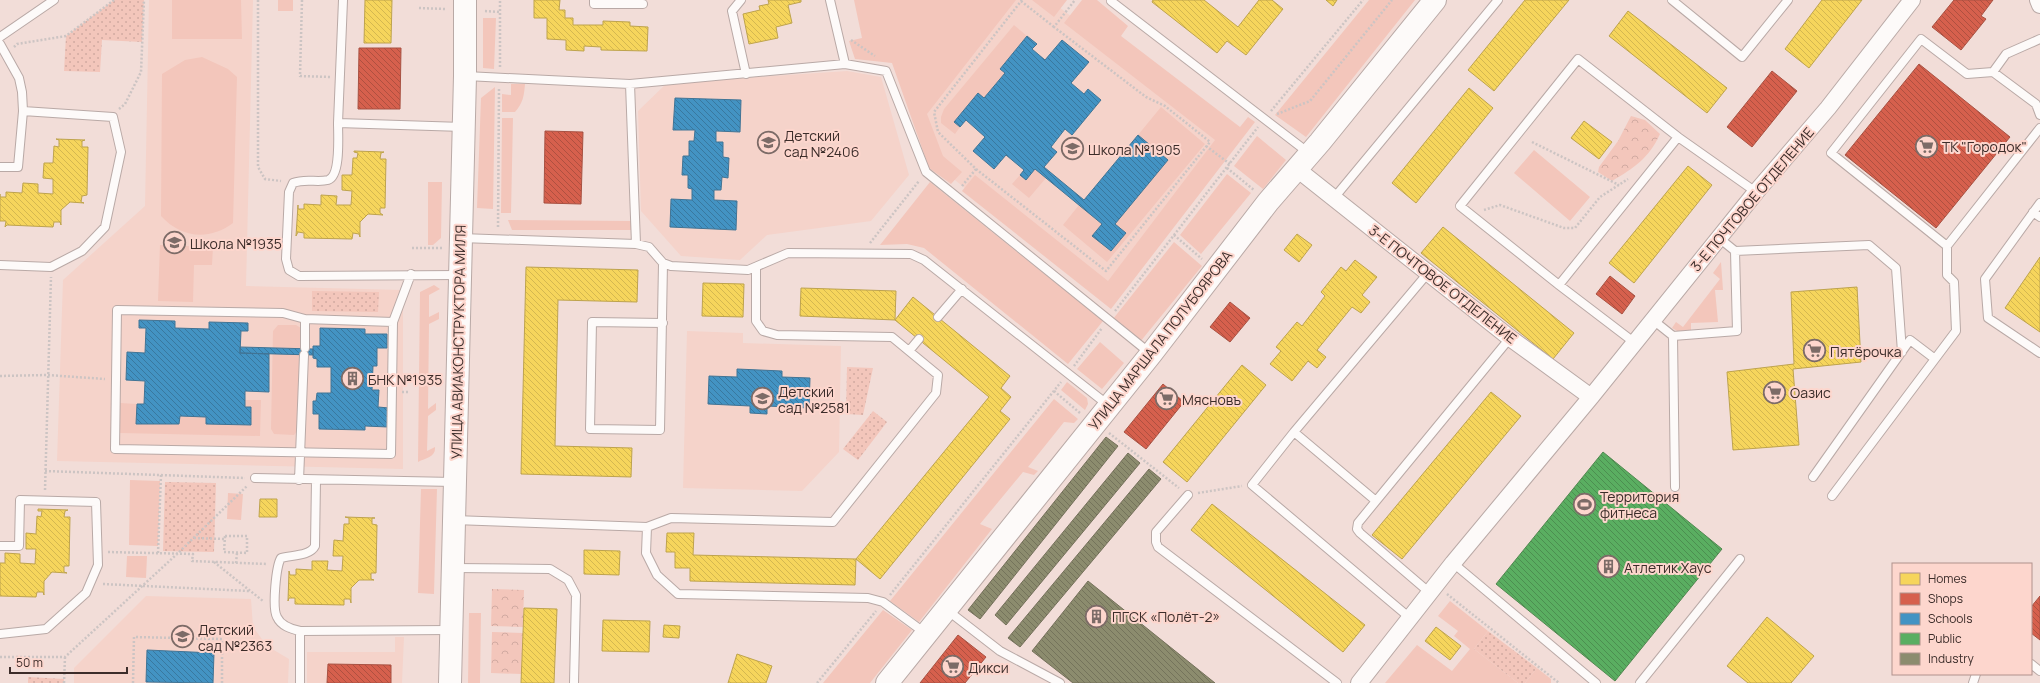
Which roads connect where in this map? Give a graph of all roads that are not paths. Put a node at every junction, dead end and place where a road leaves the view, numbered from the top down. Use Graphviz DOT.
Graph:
graph roads {
  1 [pos="54,0"];
  2 [pos="343,0"];
  3 [pos="465,0"];
  4 [pos="594,0"];
  5 [pos="741,0"];
  6 [pos="830,0"];
  7 [pos="1112,0"];
  8 [pos="1435,0"];
  9 [pos="1498,0"];
  10 [pos="1672,0"];
  11 [pos="1788,0"];
  12 [pos="1912,0"];
  13 [pos="2038,0"];
  14 [pos="643,4"];
  15 [pos="2040,4"];
  16 [pos="0,37"];
  17 [pos="2040,39"];
  18 [pos="0,44"];
  19 [pos="845,64"];
  20 [pos="1992,72"];
  21 [pos="746,74"];
  22 [pos="465,76"];
  23 [pos="630,84"];
  24 [pos="23,111"];
  25 [pos="2040,115"];
  26 [pos="338,123"];
  27 [pos="464,128"];
  28 [pos="2040,128"];
  29 [pos="1678,136"];
  30 [pos="1304,162"];
  31 [pos="0,167"];
  32 [pos="1756,192"];
  33 [pos="1334,198"];
  34 [pos="2040,203"];
  35 [pos="2037,215"];
  36 [pos="461,238"];
  37 [pos="1719,238"];
  38 [pos="636,244"];
  39 [pos="1947,246"];
  40 [pos="1735,251"];
  41 [pos="663,263"];
  42 [pos="0,265"];
  43 [pos="756,267"];
  44 [pos="1428,273"];
  45 [pos="411,274"];
  46 [pos="460,275"];
  47 [pos="1559,285"];
  48 [pos="962,289"];
  49 [pos="938,317"];
  50 [pos="305,319"];
  51 [pos="1653,320"];
  52 [pos="393,322"];
  53 [pos="663,323"];
  54 [pos="1673,336"];
  55 [pos="1510,338"];
  56 [pos="919,339"];
  57 [pos="1635,343"];
  58 [pos="909,351"];
  59 [pos="1902,352"];
  60 [pos="2040,353"];
  61 [pos="1151,354"];
  62 [pos="1935,359"];
  63 [pos="1591,397"];
  64 [pos="1108,406"];
  65 [pos="1294,432"];
  66 [pos="300,452"];
  67 [pos="1813,477"];
  68 [pos="255,478"];
  69 [pos="299,480"];
  70 [pos="316,480"];
  71 [pos="455,482"];
  72 [pos="1675,487"];
  73 [pos="1188,495"];
  74 [pos="1832,496"];
  75 [pos="1376,501"];
  76 [pos="454,520"];
  77 [pos="647,527"];
  78 [pos="0,546"];
  79 [pos="1740,559"];
  80 [pos="1453,563"];
  81 [pos="453,568"];
  82 [pos="1433,589"];
  83 [pos="946,610"];
  84 [pos="1410,618"];
  85 [pos="451,630"];
  86 [pos="300,631"];
  87 [pos="0,634"];
  88 [pos="927,634"];
  89 [pos="2032,665"];
  90 [pos="2040,671"];
  91 [pos="1366,680"];
  92 [pos="300,683"];
  93 [pos="450,683"];
  94 [pos="574,683"];
  95 [pos="887,683"];
  96 [pos="1060,683"];
  97 [pos="1337,683"];
  98 [pos="1596,683"];
  99 [pos="1640,683"];
  1 -- 16 [label="lane"];
  2 -- 26 [label="lane"];
  3 -- 22 [label="street, УЛИЦА АВИАКОНСТРУКТОРА МИЛЯ"];
  4 -- 14 [label="lane"];
  5 -- 21 [label="lane"];
  6 -- 19 [label="lane"];
  7 -- 30 [label="lane"];
  8 -- 30 [label="street, УЛИЦА МАРШАЛА ПОЛУБОЯРОВА"];
  9 -- 33 [label="lane"];
  10 -- 11 [label="lane"];
  12 -- 32 [label="street, 3-Е ПОЧТОВОЕ ОТДЕЛЕНИЕ"];
  13 -- 15 [label="street"];
  17 -- 20 [label="lane"];
  18 -- 24 [label="lane"];
  19 -- 21 [label="lane"];
  19 -- 61 [label="lane"];
  20 -- 25 [label="lane"];
  20 -- 39 [label="lane"];
  21 -- 23 [label="lane"];
  22 -- 23 [label="lane"];
  22 -- 27 [label="street, УЛИЦА АВИАКОНСТРУКТОРА МИЛЯ"];
  23 -- 38 [label="lane"];
  24 -- 31 [label="lane"];
  24 -- 42 [label="lane"];
  26 -- 27 [label="lane"];
  26 -- 45 [label="lane"];
  27 -- 36 [label="street, УЛИЦА АВИАКОНСТРУКТОРА МИЛЯ"];
  28 -- 39 [label="lane"];
  29 -- 32 [label="lane"];
  29 -- 47 [label="lane"];
  29 -- 47 [label="lane"];
  30 -- 33 [label="street, 3-Е ПОЧТОВОЕ ОТДЕЛЕНИЕ"];
  30 -- 61 [label="street, УЛИЦА МАРШАЛА ПОЛУБОЯРОВА"];
  32 -- 37 [label="street, 3-Е ПОЧТОВОЕ ОТДЕЛЕНИЕ"];
  33 -- 44 [label="street, 3-Е ПОЧТОВОЕ ОТДЕЛЕНИЕ"];
  34 -- 35 [label="lane"];
  35 -- 60 [label="lane"];
  36 -- 38 [label="lane"];
  36 -- 46 [label="street, УЛИЦА АВИАКОНСТРУКТОРА МИЛЯ"];
  37 -- 40 [label="lane"];
  37 -- 51 [label="street, 3-Е ПОЧТОВОЕ ОТДЕЛЕНИЕ"];
  38 -- 41 [label="lane"];
  39 -- 62 [label="lane"];
  40 -- 54 [label="lane"];
  40 -- 59 [label="lane"];
  41 -- 43 [label="lane"];
  41 -- 53 [label="lane"];
  43 -- 48 [label="lane"];
  43 -- 58 [label="lane"];
  44 -- 55 [label="street, 3-Е ПОЧТОВОЕ ОТДЕЛЕНИЕ"];
  44 -- 65 [label="lane"];
  45 -- 46 [label="lane"];
  45 -- 52 [label="lane"];
  46 -- 71 [label="street, УЛИЦА АВИАКОНСТРУКТОРА МИЛЯ"];
  47 -- 57 [label="lane"];
  48 -- 49 [label="lane"];
  48 -- 64 [label="lane"];
  50 -- 52 [label="lane"];
  50 -- 66 [label="lane"];
  50 -- 66 [label="lane"];
  51 -- 54 [label="lane"];
  51 -- 57 [label="street, 3-Е ПОЧТОВОЕ ОТДЕЛЕНИЕ"];
  52 -- 66 [label="lane"];
  53 -- 53 [label="lane"];
  54 -- 72 [label="lane"];
  55 -- 63 [label="street, 3-Е ПОЧТОВОЕ ОТДЕЛЕНИЕ"];
  55 -- 75 [label="lane"];
  56 -- 58 [label="lane"];
  57 -- 63 [label="street, 3-Е ПОЧТОВОЕ ОТДЕЛЕНИЕ"];
  58 -- 77 [label="lane"];
  59 -- 62 [label="lane"];
  59 -- 67 [label="lane"];
  61 -- 64 [label="street, УЛИЦА МАРШАЛА ПОЛУБОЯРОВА"];
  62 -- 74 [label="lane"];
  63 -- 80 [label="street, 3-Е ПОЧТОВОЕ ОТДЕЛЕНИЕ"];
  64 -- 83 [label="street, УЛИЦА МАРШАЛА ПОЛУБОЯРОВА"];
  65 -- 75 [label="lane"];
  65 -- 84 [label="lane"];
  66 -- 69 [label="lane"];
  68 -- 69 [label="lane"];
  69 -- 70 [label="lane"];
  70 -- 71 [label="lane"];
  70 -- 86 [label="lane"];
  71 -- 76 [label="street, УЛИЦА АВИАКОНСТРУКТОРА МИЛЯ"];
  73 -- 97 [label="lane"];
  75 -- 82 [label="lane"];
  76 -- 77 [label="lane"];
  76 -- 81 [label="street, УЛИЦА АВИАКОНСТРУКТОРА МИЛЯ"];
  77 -- 88 [label="lane"];
  78 -- 87 [label="lane"];
  79 -- 99 [label="lane"];
  80 -- 82 [label="street, 3-Е ПОЧТОВОЕ ОТДЕЛЕНИЕ"];
  80 -- 98 [label="lane"];
  81 -- 85 [label="street, УЛИЦА АВИАКОНСТРУКТОРА МИЛЯ"];
  81 -- 94 [label="lane"];
  82 -- 84 [label="street, 3-Е ПОЧТОВОЕ ОТДЕЛЕНИЕ"];
  83 -- 88 [label="street, УЛИЦА МАРШАЛА ПОЛУБОЯРОВА"];
  83 -- 96 [label="lane"];
  84 -- 91 [label="street, 3-Е ПОЧТОВОЕ ОТДЕЛЕНИЕ"];
  85 -- 86 [label="lane"];
  85 -- 93 [label="street, УЛИЦА АВИАКОНСТРУКТОРА МИЛЯ"];
  86 -- 92 [label="lane"];
  88 -- 95 [label="street, УЛИЦА МАРШАЛА ПОЛУБОЯРОВА"];
  89 -- 90 [label="lane"];
}
